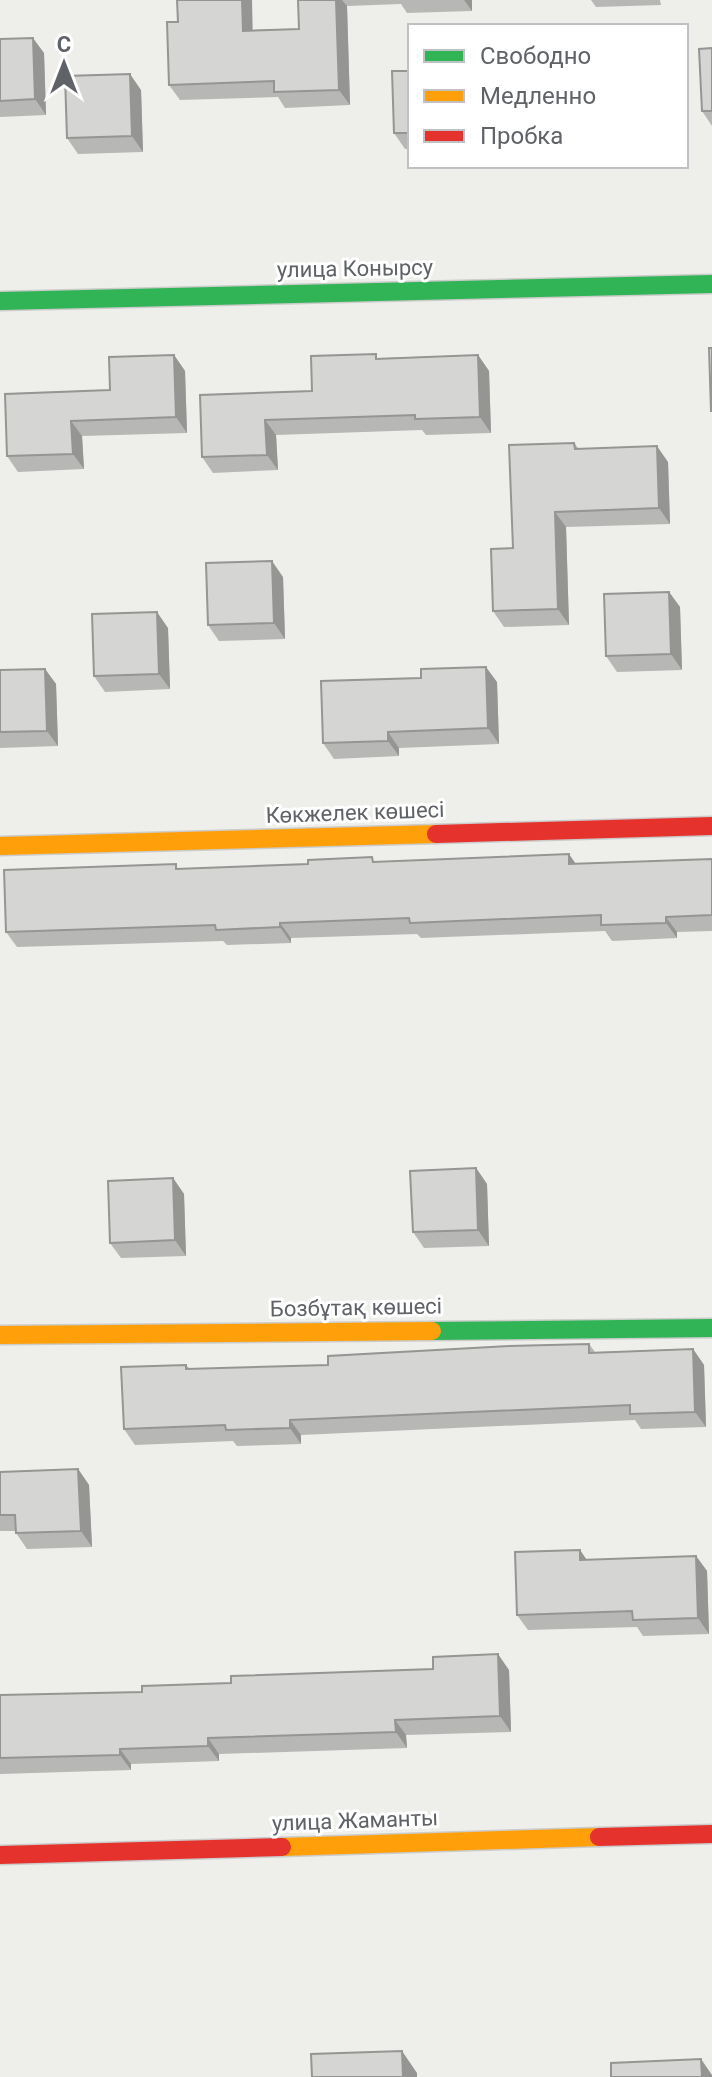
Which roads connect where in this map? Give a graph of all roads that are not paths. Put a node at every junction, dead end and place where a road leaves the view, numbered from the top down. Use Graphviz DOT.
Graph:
graph roads {
  1 [pos="712,284"];
  2 [pos="0,301"];
  3 [pos="712,826"];
  4 [pos="0,846"];
  5 [pos="712,1328"];
  6 [pos="0,1335"];
  7 [pos="712,1834"];
  8 [pos="0,1855"];
  1 -- 2 [label="street, улица Конырсу"];
  3 -- 4 [label="street, Көкжелек көшесі"];
  5 -- 6 [label="street, Бозбұтақ көшесі"];
  7 -- 8 [label="street, улица Жаманты"];
}
